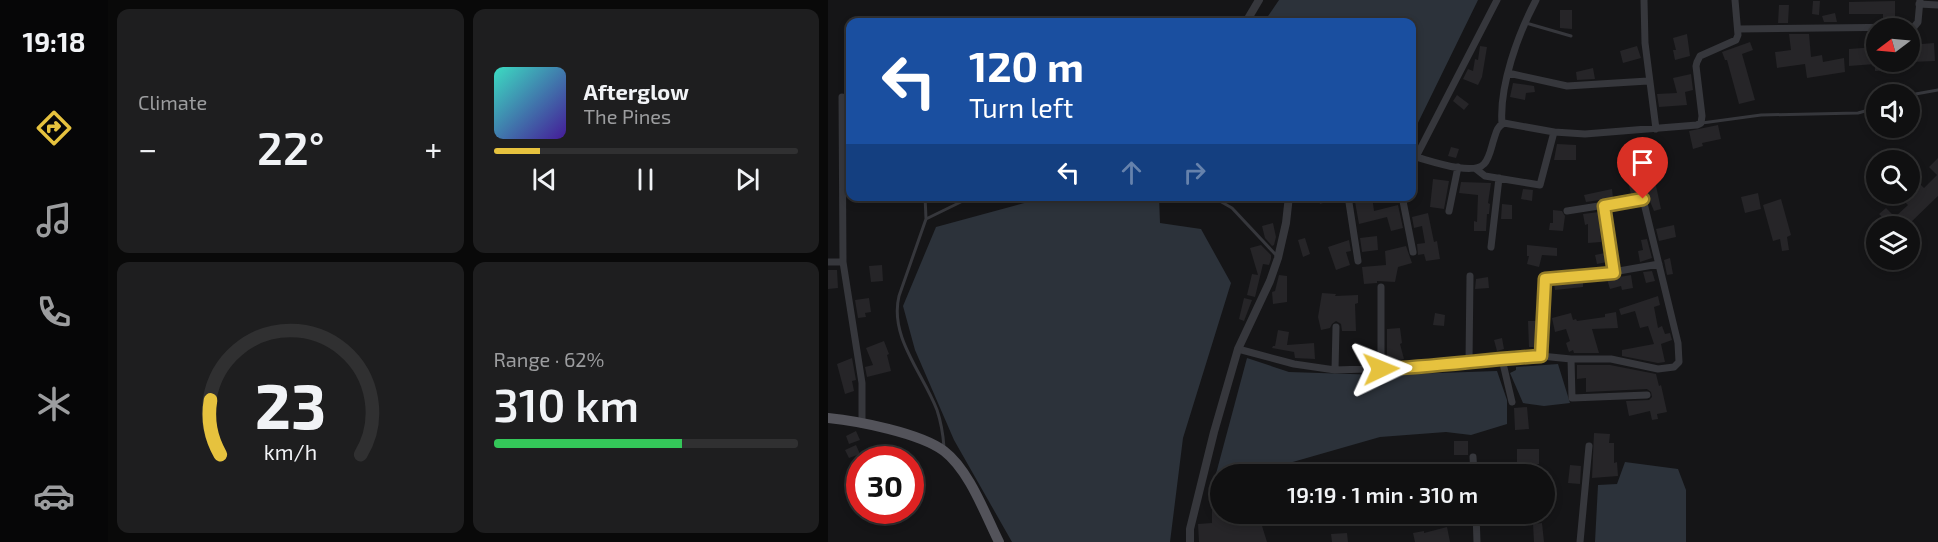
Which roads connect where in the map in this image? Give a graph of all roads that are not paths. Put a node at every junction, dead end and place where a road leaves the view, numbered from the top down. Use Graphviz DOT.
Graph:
graph roads {
  1 [pos="1259,0"];
  2 [pos="1497,0"];
  3 [pos="1536,0"];
  4 [pos="1644,0"];
  5 [pos="1735,0"];
  6 [pos="1920,2"];
  7 [pos="1938,5"];
  8 [pos="1248,18"];
  9 [pos="1524,22"];
  10 [pos="1738,30"];
  11 [pos="1571,36"];
  12 [pos="1509,73"];
  13 [pos="1648,81"];
  14 [pos="1938,90"];
  15 [pos="1920,93"];
  16 [pos="842,96"];
  17 [pos="1866,110"];
  18 [pos="1701,123"];
  19 [pos="1502,124"];
  20 [pos="1656,129"];
  21 [pos="1554,132"];
  22 [pos="1416,154"];
  23 [pos="1416,158"];
  24 [pos="1458,167"];
  25 [pos="1476,169"];
  26 [pos="1499,178"];
  27 [pos="925,201"];
  28 [pos="964,201"];
  29 [pos="1220,201"];
  30 [pos="1288,201"];
  31 [pos="1349,201"];
  32 [pos="1403,201"];
  33 [pos="1604,206"];
  34 [pos="1449,211"];
  35 [pos="1567,211"];
  36 [pos="926,219"];
  37 [pos="1491,247"];
  38 [pos="1413,252"];
  39 [pos="1278,258"];
  40 [pos="1358,261"];
  41 [pos="828,262"];
  42 [pos="843,262"];
  43 [pos="1659,264"];
  44 [pos="1614,273"];
  45 [pos="1470,276"];
  46 [pos="1381,287"];
  47 [pos="1336,327"];
  48 [pos="1239,349"];
  49 [pos="1541,356"];
  50 [pos="1502,358"];
  51 [pos="1571,359"];
  52 [pos="1469,361"];
  53 [pos="1381,369"];
  54 [pos="1335,370"];
  55 [pos="1647,395"];
  56 [pos="1512,402"];
  57 [pos="828,418"];
  58 [pos="862,423"];
  59 [pos="1588,446"];
  60 [pos="944,451"];
  61 [pos="1473,458"];
  62 [pos="1473,464"];
  63 [pos="1476,524"];
  64 [pos="999,542"];
  65 [pos="1190,542"];
  66 [pos="1477,542"];
  67 [pos="1580,542"];
  1 -- 8 [label="street"];
  2 -- 22 [label="street"];
  3 -- 9 [label="street"];
  4 -- 13 [label="street"];
  5 -- 10 [label="street"];
  6 -- 7 [label="street"];
  6 -- 10 [label="street"];
  9 -- 11 [label="lane"];
  9 -- 12 [label="street"];
  10 -- 18 [label="street"];
  12 -- 13 [label="street"];
  12 -- 19 [label="street"];
  13 -- 20 [label="street"];
  14 -- 15 [label="lane"];
  16 -- 42 [label="street"];
  17 -- 18 [label="lane"];
  18 -- 20 [label="street"];
  19 -- 21 [label="street"];
  19 -- 25 [label="street"];
  20 -- 21 [label="street"];
  21 -- 26 [label="street"];
  23 -- 24 [label="street"];
  24 -- 25 [label="street"];
  24 -- 34 [label="street"];
  25 -- 26 [label="street"];
  26 -- 37 [label="street"];
  27 -- 36 [label="lane"];
  28 -- 36 [label="lane"];
  29 -- 39 [label="lane"];
  30 -- 39 [label="street"];
  31 -- 40 [label="street"];
  32 -- 38 [label="street"];
  33 -- 35 [label="street"];
  33 -- 43 [label="street"];
  33 -- 44 [label="street"];
  36 -- 60 [label="lane"];
  39 -- 48 [label="street"];
  41 -- 42 [label="street"];
  42 -- 58 [label="street"];
  43 -- 44 [label="street"];
  43 -- 51 [label="street"];
  44 -- 49 [label="street"];
  45 -- 52 [label="street"];
  46 -- 53 [label="street"];
  47 -- 54 [label="street"];
  48 -- 54 [label="street"];
  48 -- 65 [label="street"];
  49 -- 50 [label="street"];
  49 -- 51 [label="street"];
  50 -- 52 [label="street"];
  50 -- 56 [label="street"];
  51 -- 55 [label="street"];
  52 -- 53 [label="street"];
  53 -- 54 [label="street"];
  57 -- 58 [label="main road"];
  58 -- 60 [label="main road"];
  59 -- 67 [label="street"];
  60 -- 64 [label="main road"];
  61 -- 62 [label="street"];
  63 -- 66 [label="street"];
}
